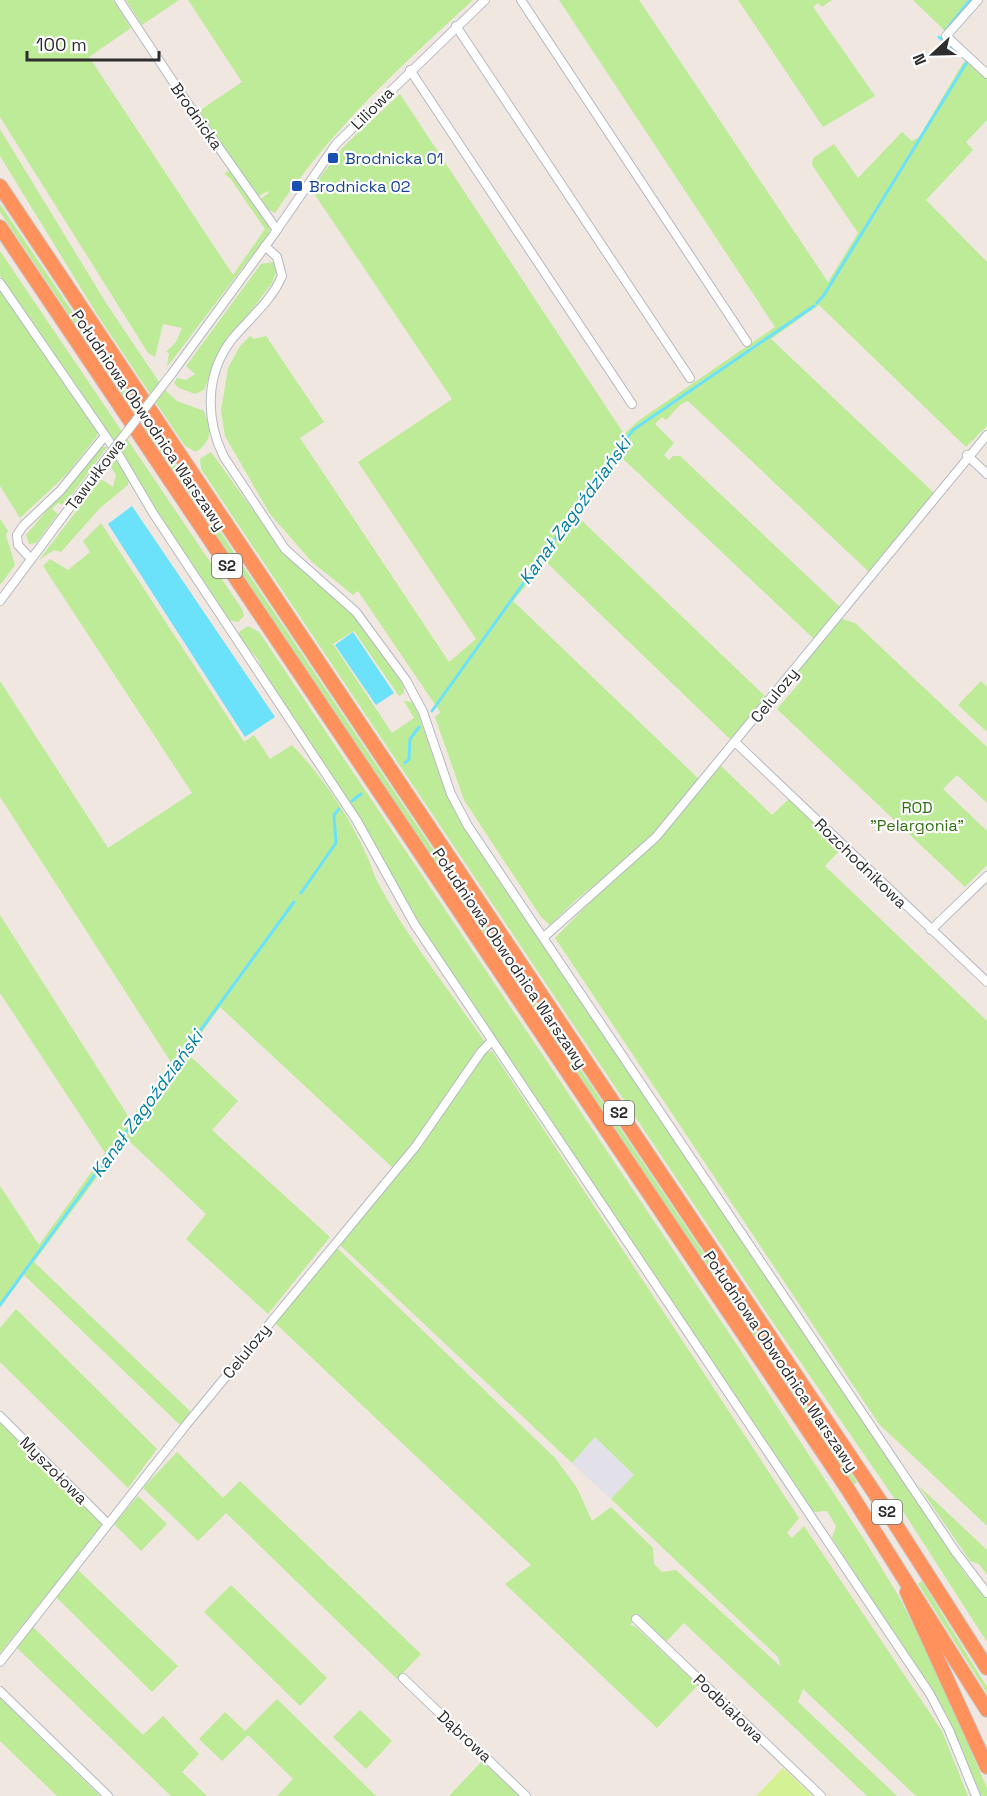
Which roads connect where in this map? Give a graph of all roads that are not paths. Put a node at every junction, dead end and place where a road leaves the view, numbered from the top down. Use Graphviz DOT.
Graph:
graph roads {
  1 [pos="119,0"];
  2 [pos="485,0"];
  3 [pos="520,0"];
  4 [pos="978,0"];
  5 [pos="456,26"];
  6 [pos="410,70"];
  7 [pos="987,74"];
  8 [pos="0,186"];
  9 [pos="0,227"];
  10 [pos="277,230"];
  11 [pos="265,246"];
  12 [pos="0,283"];
  13 [pos="747,342"];
  14 [pos="690,378"];
  15 [pos="632,404"];
  16 [pos="987,435"];
  17 [pos="105,436"];
  18 [pos="967,455"];
  19 [pos="987,474"];
  20 [pos="31,559"];
  21 [pos="0,601"];
  22 [pos="735,742"];
  23 [pos="987,876"];
  24 [pos="931,930"];
  25 [pos="544,938"];
  26 [pos="987,982"];
  27 [pos="492,1041"];
  28 [pos="0,1416"];
  29 [pos="108,1524"];
  30 [pos="894,1559"];
  31 [pos="987,1593"];
  32 [pos="636,1619"];
  33 [pos="968,1637"];
  34 [pos="987,1660"];
  35 [pos="0,1662"];
  36 [pos="987,1668"];
  37 [pos="403,1678"];
  38 [pos="0,1691"];
  39 [pos="987,1710"];
  40 [pos="987,1767"];
  41 [pos="108,1796"];
  42 [pos="526,1796"];
  43 [pos="821,1796"];
  44 [pos="976,1796"];
  1 -- 10 [label="street, Brodnicka"];
  2 -- 5 [label="street, Liliowa"];
  3 -- 13 [label="street"];
  4 -- 7 [label="street"];
  5 -- 6 [label="street, Liliowa"];
  5 -- 14 [label="street"];
  6 -- 10 [label="street, Liliowa"];
  6 -- 15 [label="street"];
  8 -- 33 [label="highway, Południowa Obwodnica Warszawy / S2"];
  9 -- 30 [label="highway, Południowa Obwodnica Warszawy / S2"];
  10 -- 11 [label="street, Tawułkowa"];
  11 -- 20 [label="street, Tawułkowa, bridge"];
  11 -- 25 [label="street"];
  12 -- 17 [label="street"];
  16 -- 18 [label="street, Celulozy"];
  17 -- 20 [label="street"];
  17 -- 27 [label="street"];
  18 -- 19 [label="street"];
  18 -- 22 [label="street, Celulozy"];
  20 -- 21 [label="street, Tawułkowa"];
  22 -- 24 [label="street, Rozchodnikowa"];
  22 -- 25 [label="street, Celulozy"];
  23 -- 24 [label="street"];
  24 -- 26 [label="street, Rozchodnikowa"];
  25 -- 31 [label="street"];
  27 -- 29 [label="street, Celulozy"];
  27 -- 44 [label="street"];
  28 -- 29 [label="street, Myszołowa"];
  29 -- 35 [label="street, Celulozy"];
  30 -- 39 [label="highway, Południowa Obwodnica Warszawy / S2"];
  30 -- 40 [label="highway"];
  32 -- 43 [label="street, Podbiałowa"];
  33 -- 34 [label="highway"];
  33 -- 36 [label="highway, Południowa Obwodnica Warszawy / S2"];
  37 -- 42 [label="street, Dąbrowa"];
  38 -- 41 [label="street"];
}
